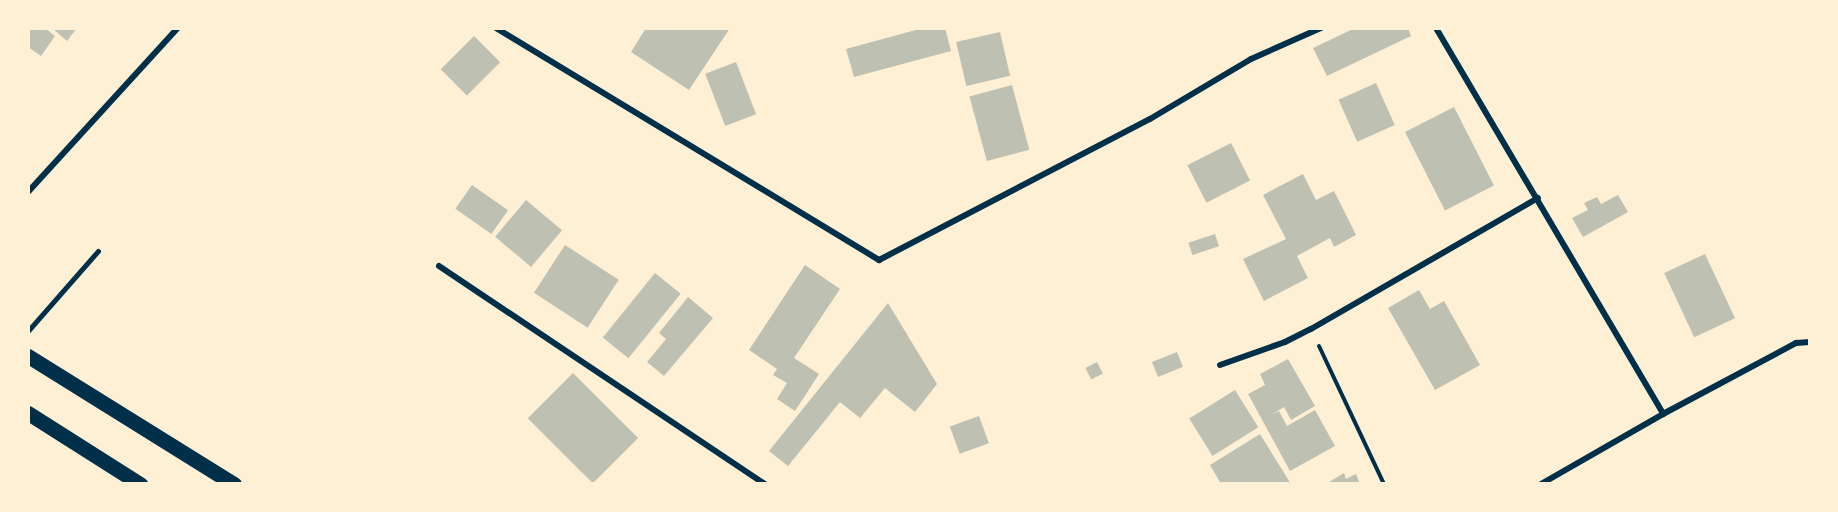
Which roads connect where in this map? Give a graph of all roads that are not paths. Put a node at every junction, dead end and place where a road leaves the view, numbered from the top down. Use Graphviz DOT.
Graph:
graph roads {
  1 [pos="178,28"];
  2 [pos="496,28"];
  3 [pos="1321,28"];
  4 [pos="1436,28"];
  5 [pos="28,192"];
  6 [pos="1538,198"];
  7 [pos="98,251"];
  8 [pos="439,266"];
  9 [pos="28,331"];
  10 [pos="1809,342"];
  11 [pos="28,356"];
  12 [pos="1220,365"];
  13 [pos="28,413"];
  14 [pos="1663,414"];
  15 [pos="140,483"];
  16 [pos="234,483"];
  17 [pos="765,483"];
  18 [pos="1541,483"];
  1 -- 5 [label="street"];
  2 -- 3 [label="street"];
  4 -- 6 [label="street"];
  6 -- 12 [label="street"];
  6 -- 14 [label="street"];
  7 -- 9 [label="lane"];
  8 -- 17 [label="street"];
  10 -- 14 [label="street"];
  11 -- 16 [label="main road"];
  13 -- 15 [label="main road"];
  14 -- 18 [label="street"];
}
